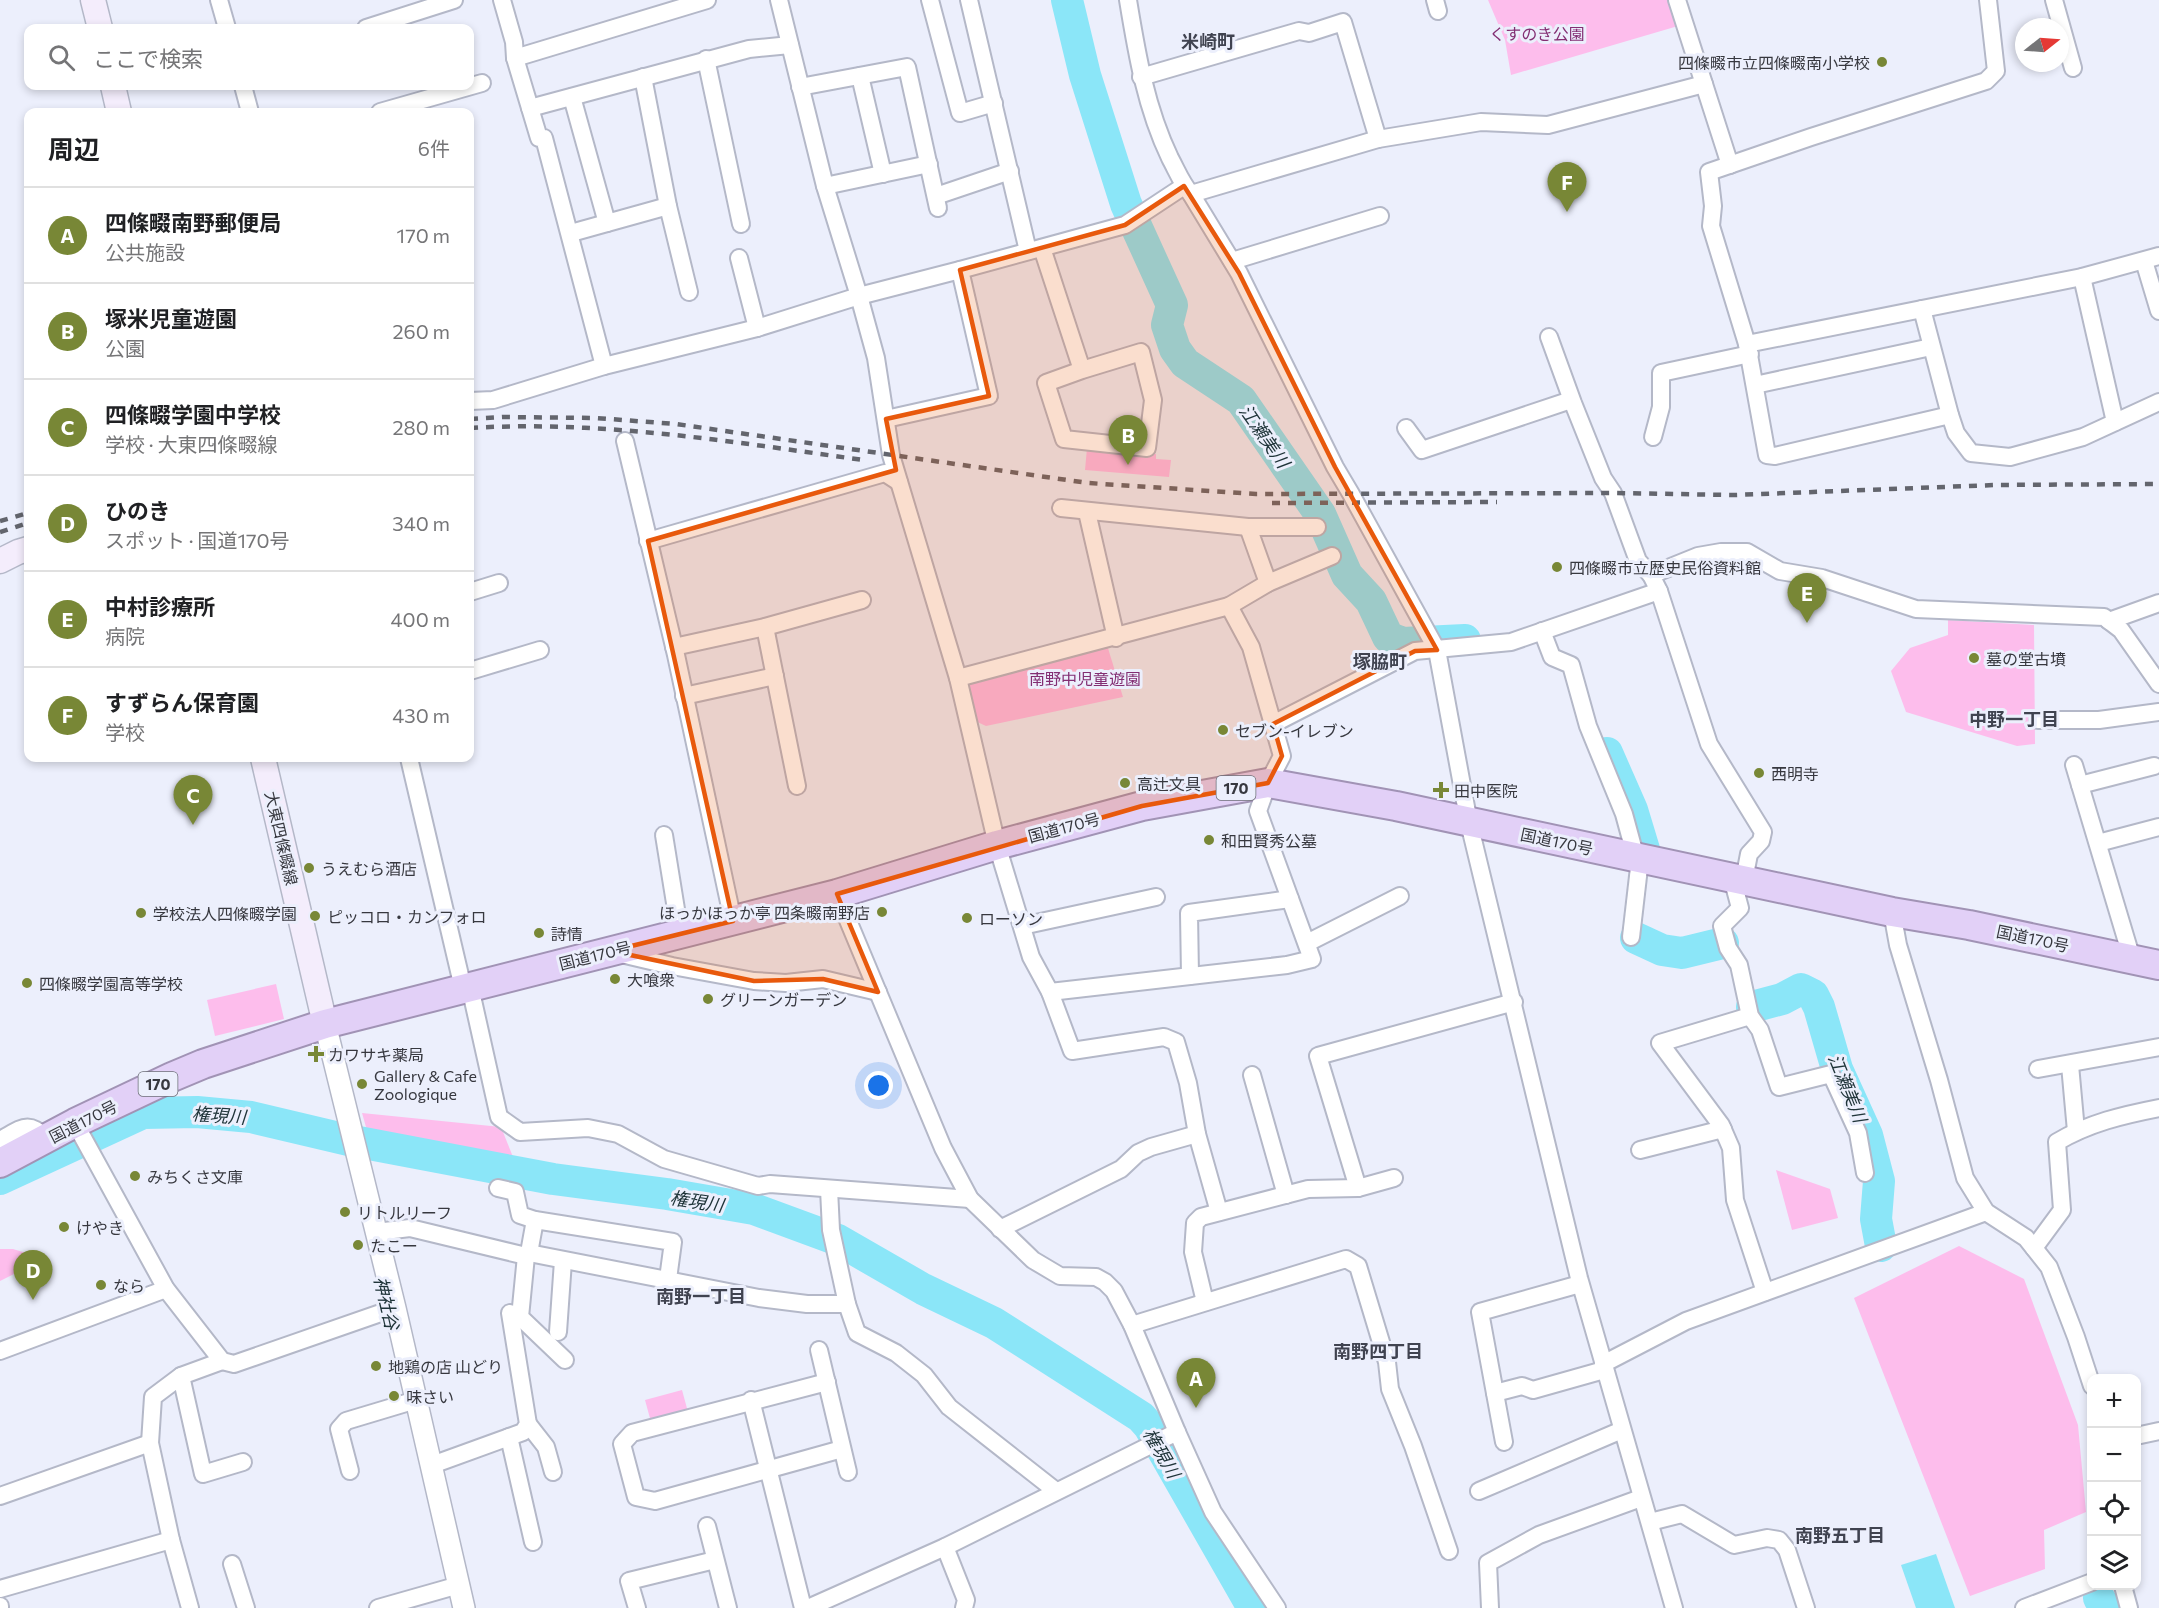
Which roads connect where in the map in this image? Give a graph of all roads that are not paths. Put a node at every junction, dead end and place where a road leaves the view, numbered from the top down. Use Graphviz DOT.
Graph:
graph roads {
  1 [pos="93,0"];
  2 [pos="219,0"];
  3 [pos="454,0"];
  4 [pos="502,0"];
  5 [pos="707,0"];
  6 [pos="779,0"];
  7 [pos="930,0"];
  8 [pos="969,0"];
  9 [pos="1128,0"];
  10 [pos="1677,0"];
  11 [pos="1988,0"];
  12 [pos="2054,0"];
  13 [pos="99,24"];
  14 [pos="226,24"];
  15 [pos="379,24"];
  16 [pos="790,45"];
  17 [pos="515,58"];
  18 [pos="706,59"];
  19 [pos="2073,68"];
  20 [pos="860,76"];
  21 [pos="1141,77"];
  22 [pos="644,78"];
  23 [pos="482,83"];
  24 [pos="1704,84"];
  25 [pos="474,85"];
  26 [pos="800,87"];
  27 [pos="114,90"];
  28 [pos="244,90"];
  29 [pos="457,90"];
  30 [pos="572,97"];
  31 [pos="994,103"];
  32 [pos="118,108"];
  33 [pos="249,108"];
  34 [pos="394,108"];
  35 [pos="530,108"];
  36 [pos="1378,139"];
  37 [pos="929,164"];
  38 [pos="1730,165"];
  39 [pos="1010,171"];
  40 [pos="884,174"];
  41 [pos="825,186"];
  42 [pos="1188,190"];
  43 [pos="668,206"];
  44 [pos="1380,216"];
  45 [pos="607,223"];
  46 [pos="741,224"];
  47 [pos="571,233"];
  48 [pos="1035,249"];
  49 [pos="740,258"];
  50 [pos="2151,259"];
  51 [pos="1232,261"];
  52 [pos="960,270"];
  53 [pos="2082,277"];
  54 [pos="689,292"];
  55 [pos="859,296"];
  56 [pos="1922,309"];
  57 [pos="2159,311"];
  58 [pos="757,328"];
  59 [pos="1549,337"];
  60 [pos="1932,347"];
  61 [pos="1749,349"];
  62 [pos="604,366"];
  63 [pos="1082,370"];
  64 [pos="1755,385"];
  65 [pos="1571,400"];
  66 [pos="474,402"];
  67 [pos="2159,402"];
  68 [pos="1950,416"];
  69 [pos="886,419"];
  70 [pos="2115,422"];
  71 [pos="1406,428"];
  72 [pos="1653,437"];
  73 [pos="625,441"];
  74 [pos="899,482"];
  75 [pos="1061,508"];
  76 [pos="1087,512"];
  77 [pos="1248,527"];
  78 [pos="1317,527"];
  79 [pos="648,541"];
  80 [pos="24,551"];
  81 [pos="1332,556"];
  82 [pos="0,561"];
  83 [pos="1651,575"];
  84 [pos="499,583"];
  85 [pos="1268,584"];
  86 [pos="474,591"];
  87 [pos="1659,591"];
  88 [pos="862,600"];
  89 [pos="2159,603"];
  90 [pos="1229,606"];
  91 [pos="2109,621"];
  92 [pos="765,627"];
  93 [pos="1542,631"];
  94 [pos="1116,638"];
  95 [pos="674,647"];
  96 [pos="540,650"];
  97 [pos="1437,650"];
  98 [pos="474,670"];
  99 [pos="775,676"];
  100 [pos="958,678"];
  101 [pos="2159,684"];
  102 [pos="684,696"];
  103 [pos="2159,712"];
  104 [pos="2038,720"];
  105 [pos="1273,724"];
  106 [pos="264,762"];
  107 [pos="410,762"];
  108 [pos="2074,765"];
  109 [pos="2154,766"];
  110 [pos="1268,783"];
  111 [pos="2080,785"];
  112 [pos="797,786"];
  113 [pos="1469,823"];
  114 [pos="2159,827"];
  115 [pos="664,835"];
  116 [pos="2098,843"];
  117 [pos="997,845"];
  118 [pos="1638,858"];
  119 [pos="1738,879"];
  120 [pos="837,894"];
  121 [pos="1156,897"];
  122 [pos="1400,897"];
  123 [pos="1290,899"];
  124 [pos="1892,912"];
  125 [pos="733,921"];
  126 [pos="1022,926"];
  127 [pos="680,934"];
  128 [pos="1631,937"];
  129 [pos="1307,943"];
  130 [pos="611,951"];
  131 [pos="2146,962"];
  132 [pos="1190,976"];
  133 [pos="466,987"];
  134 [pos="878,992"];
  135 [pos="1050,992"];
  136 [pos="1514,1002"];
  137 [pos="1750,1016"];
  138 [pos="325,1024"];
  139 [pos="2159,1047"];
  140 [pos="2070,1065"];
  141 [pos="2038,1069"];
  142 [pos="1252,1076"];
  143 [pos="2159,1108"];
  144 [pos="77,1126"];
  145 [pos="1723,1129"];
  146 [pos="2076,1131"];
  147 [pos="1197,1134"];
  148 [pos="47,1139"];
  149 [pos="0,1140"];
  150 [pos="1640,1150"];
  151 [pos="0,1163"];
  152 [pos="1866,1173"];
  153 [pos="1394,1178"];
  154 [pos="498,1188"];
  155 [pos="1358,1188"];
  156 [pos="829,1189"];
  157 [pos="1286,1195"];
  158 [pos="970,1199"];
  159 [pos="1219,1212"];
  160 [pos="1986,1212"];
  161 [pos="535,1220"];
  162 [pos="1000,1229"];
  163 [pos="376,1232"];
  164 [pos="2034,1248"];
  165 [pos="528,1254"];
  166 [pos="563,1261"];
  167 [pos="668,1279"];
  168 [pos="1580,1284"];
  169 [pos="166,1289"];
  170 [pos="1765,1292"];
  171 [pos="1205,1302"];
  172 [pos="847,1304"];
  173 [pos="389,1310"];
  174 [pos="510,1313"];
  175 [pos="1132,1324"];
  176 [pos="558,1332"];
  177 [pos="819,1350"];
  178 [pos="0,1351"];
  179 [pos="565,1360"];
  180 [pos="222,1361"];
  181 [pos="1604,1367"];
  182 [pos="2087,1374"];
  183 [pos="180,1376"];
  184 [pos="826,1382"];
  185 [pos="1495,1392"];
  186 [pos="416,1400"];
  187 [pos="751,1400"];
  188 [pos="528,1424"];
  189 [pos="1622,1430"];
  190 [pos="2159,1431"];
  191 [pos="2141,1435"];
  192 [pos="509,1437"];
  193 [pos="1163,1439"];
  194 [pos="1504,1442"];
  195 [pos="150,1443"];
  196 [pos="842,1449"];
  197 [pos="243,1462"];
  198 [pos="432,1465"];
  199 [pos="769,1470"];
  200 [pos="350,1471"];
  201 [pos="553,1472"];
  202 [pos="848,1472"];
  203 [pos="1056,1491"];
  204 [pos="1479,1491"];
  205 [pos="0,1496"];
  206 [pos="1641,1498"];
  207 [pos="1650,1522"];
  208 [pos="707,1526"];
  209 [pos="171,1540"];
  210 [pos="533,1542"];
  211 [pos="945,1546"];
  212 [pos="1449,1551"];
  213 [pos="715,1560"];
  214 [pos="232,1564"];
  215 [pos="2087,1584"];
  216 [pos="459,1585"];
  217 [pos="0,1590"];
  218 [pos="2124,1590"];
  219 [pos="839,1601"];
  220 [pos="190,1608"];
  221 [pos="246,1608"];
  222 [pos="378,1608"];
  223 [pos="464,1608"];
  224 [pos="637,1608"];
  225 [pos="728,1608"];
  226 [pos="806,1608"];
  227 [pos="964,1608"];
  228 [pos="1276,1608"];
  229 [pos="1490,1608"];
  230 [pos="1674,1608"];
  231 [pos="1806,1608"];
  232 [pos="2024,1608"];
  233 [pos="2130,1608"];
  1 -- 13 [label="main road"];
  2 -- 14 [label="street"];
  3 -- 15 [label="street"];
  4 -- 17 [label="street"];
  5 -- 17 [label="street"];
  6 -- 16 [label="street"];
  7 -- 31 [label="street"];
  8 -- 31 [label="street"];
  9 -- 21 [label="street"];
  10 -- 24 [label="street"];
  11 -- 38 [label="street"];
  12 -- 19 [label="street"];
  16 -- 18 [label="street"];
  16 -- 26 [label="street"];
  17 -- 35 [label="street"];
  18 -- 22 [label="street"];
  18 -- 46 [label="street"];
  20 -- 26 [label="street"];
  20 -- 37 [label="street"];
  20 -- 40 [label="street"];
  21 -- 36 [label="street"];
  21 -- 42 [label="street"];
  22 -- 30 [label="street"];
  22 -- 43 [label="street"];
  23 -- 25 [label="street"];
  24 -- 36 [label="street"];
  24 -- 38 [label="street"];
  26 -- 41 [label="street"];
  27 -- 32 [label="main road"];
  28 -- 33 [label="street"];
  29 -- 34 [label="street"];
  30 -- 35 [label="street"];
  30 -- 45 [label="street"];
  31 -- 39 [label="street"];
  35 -- 47 [label="street"];
  36 -- 42 [label="street"];
  37 -- 39 [label="street"];
  37 -- 40 [label="street"];
  38 -- 61 [label="street"];
  39 -- 48 [label="street"];
  40 -- 41 [label="street"];
  41 -- 55 [label="street"];
  42 -- 48 [label="street"];
  42 -- 51 [label="street"];
  43 -- 45 [label="street"];
  43 -- 54 [label="street"];
  44 -- 51 [label="street"];
  45 -- 47 [label="street"];
  47 -- 62 [label="street"];
  48 -- 52 [label="street"];
  48 -- 63 [label="street"];
  49 -- 58 [label="street"];
  50 -- 53 [label="street"];
  50 -- 57 [label="street"];
  51 -- 97 [label="street"];
  52 -- 55 [label="street"];
  52 -- 69 [label="street"];
  53 -- 56 [label="street"];
  53 -- 70 [label="street"];
  55 -- 58 [label="street"];
  55 -- 69 [label="street"];
  56 -- 60 [label="street"];
  56 -- 61 [label="street"];
  58 -- 62 [label="street"];
  59 -- 65 [label="street"];
  60 -- 64 [label="street"];
  60 -- 68 [label="street"];
  61 -- 64 [label="street"];
  61 -- 72 [label="street"];
  62 -- 66 [label="street"];
  63 -- 63 [label="street"];
  64 -- 68 [label="street"];
  65 -- 71 [label="street"];
  65 -- 83 [label="street"];
  67 -- 70 [label="street"];
  68 -- 70 [label="street"];
  69 -- 74 [label="street"];
  73 -- 79 [label="street"];
  74 -- 79 [label="street"];
  74 -- 100 [label="street"];
  75 -- 76 [label="street"];
  76 -- 77 [label="street"];
  76 -- 94 [label="street"];
  77 -- 78 [label="street"];
  77 -- 85 [label="street"];
  79 -- 95 [label="street"];
  80 -- 82 [label="main road"];
  81 -- 85 [label="street"];
  83 -- 87 [label="street"];
  83 -- 91 [label="street"];
  84 -- 86 [label="street"];
  85 -- 90 [label="street"];
  87 -- 93 [label="street"];
  87 -- 119 [label="street"];
  88 -- 92 [label="street"];
  89 -- 91 [label="street"];
  90 -- 94 [label="street"];
  90 -- 105 [label="street"];
  91 -- 101 [label="street"];
  92 -- 95 [label="street"];
  92 -- 99 [label="street"];
  93 -- 97 [label="street"];
  93 -- 118 [label="street"];
  94 -- 100 [label="street"];
  95 -- 102 [label="street"];
  96 -- 98 [label="street"];
  97 -- 105 [label="street"];
  97 -- 113 [label="street"];
  99 -- 102 [label="street"];
  99 -- 112 [label="street"];
  100 -- 117 [label="street"];
  102 -- 125 [label="street"];
  103 -- 104 [label="street"];
  105 -- 110 [label="street"];
  106 -- 138 [label="main road, 大東四條畷線"];
  107 -- 133 [label="street"];
  108 -- 111 [label="street"];
  109 -- 111 [label="street"];
  110 -- 113 [label="highway, 国道170号 / 170"];
  110 -- 117 [label="highway, 国道170号 / 170"];
  110 -- 123 [label="street"];
  111 -- 116 [label="street"];
  113 -- 118 [label="highway, 国道170号 / 170"];
  113 -- 136 [label="street"];
  114 -- 116 [label="street"];
  115 -- 127 [label="street"];
  116 -- 131 [label="street"];
  117 -- 120 [label="highway, 国道170号 / 170"];
  117 -- 126 [label="street"];
  118 -- 119 [label="highway, 国道170号 / 170"];
  118 -- 128 [label="street"];
  119 -- 124 [label="highway, 国道170号 / 170"];
  119 -- 137 [label="street"];
  120 -- 125 [label="highway, 国道170号 / 170"];
  120 -- 134 [label="street"];
  121 -- 126 [label="street"];
  122 -- 129 [label="street"];
  123 -- 129 [label="street"];
  123 -- 132 [label="street"];
  124 -- 131 [label="highway, 国道170号 / 170"];
  124 -- 160 [label="street"];
  125 -- 127 [label="highway, 国道170号 / 170"];
  126 -- 135 [label="street"];
  127 -- 130 [label="highway, 国道170号 / 170"];
  129 -- 132 [label="street"];
  130 -- 133 [label="highway, 国道170号 / 170"];
  130 -- 134 [label="street"];
  132 -- 135 [label="street"];
  133 -- 138 [label="highway, 国道170号 / 170"];
  133 -- 156 [label="street"];
  134 -- 158 [label="street"];
  135 -- 147 [label="street"];
  136 -- 155 [label="street"];
  136 -- 168 [label="street"];
  137 -- 145 [label="street"];
  137 -- 152 [label="street"];
  138 -- 144 [label="highway, 国道170号 / 170"];
  138 -- 163 [label="street"];
  139 -- 140 [label="street"];
  140 -- 141 [label="street"];
  140 -- 146 [label="street"];
  142 -- 157 [label="street"];
  143 -- 146 [label="street"];
  144 -- 148 [label="highway, 国道170号 / 170"];
  144 -- 169 [label="street"];
  145 -- 150 [label="street"];
  145 -- 170 [label="street"];
  146 -- 164 [label="street"];
  147 -- 159 [label="street"];
  147 -- 162 [label="street"];
  148 -- 149 [label="street"];
  148 -- 151 [label="highway, 国道170号 / 170"];
  153 -- 155 [label="street"];
  154 -- 161 [label="street"];
  155 -- 157 [label="street"];
  156 -- 158 [label="street"];
  156 -- 172 [label="street"];
  157 -- 159 [label="street"];
  158 -- 162 [label="street"];
  159 -- 171 [label="street"];
  160 -- 164 [label="street"];
  160 -- 170 [label="street"];
  161 -- 165 [label="street"];
  161 -- 167 [label="street"];
  162 -- 175 [label="street"];
  163 -- 165 [label="street"];
  163 -- 173 [label="street"];
  164 -- 182 [label="street"];
  165 -- 166 [label="street"];
  165 -- 179 [label="street"];
  166 -- 167 [label="street"];
  166 -- 176 [label="street"];
  167 -- 172 [label="street"];
  168 -- 181 [label="street"];
  168 -- 185 [label="street"];
  169 -- 178 [label="street"];
  169 -- 180 [label="street"];
  170 -- 181 [label="street"];
  171 -- 175 [label="street"];
  171 -- 212 [label="street"];
  172 -- 203 [label="street"];
  173 -- 180 [label="street"];
  173 -- 186 [label="street"];
  174 -- 188 [label="street"];
  175 -- 193 [label="street"];
  177 -- 184 [label="street"];
  180 -- 183 [label="street"];
  181 -- 185 [label="street"];
  181 -- 189 [label="street"];
  183 -- 195 [label="street"];
  183 -- 197 [label="street"];
  184 -- 187 [label="street"];
  184 -- 196 [label="street"];
  185 -- 194 [label="street"];
  186 -- 198 [label="street"];
  186 -- 200 [label="street"];
  187 -- 199 [label="street"];
  187 -- 199 [label="street"];
  188 -- 192 [label="street"];
  188 -- 201 [label="street"];
  189 -- 204 [label="street"];
  189 -- 206 [label="street"];
  190 -- 191 [label="street"];
  192 -- 198 [label="street"];
  192 -- 210 [label="street"];
  193 -- 203 [label="street"];
  193 -- 228 [label="street"];
  195 -- 205 [label="street"];
  195 -- 209 [label="street"];
  196 -- 199 [label="street"];
  196 -- 202 [label="street"];
  198 -- 216 [label="street"];
  199 -- 226 [label="street"];
  203 -- 211 [label="street"];
  206 -- 207 [label="street"];
  206 -- 229 [label="street"];
  207 -- 230 [label="street"];
  207 -- 231 [label="street"];
  208 -- 213 [label="street"];
  209 -- 217 [label="street"];
  209 -- 220 [label="street"];
  211 -- 219 [label="street"];
  211 -- 227 [label="street"];
  213 -- 224 [label="street"];
  213 -- 225 [label="street"];
  214 -- 221 [label="street"];
  215 -- 232 [label="street"];
  216 -- 222 [label="street"];
  216 -- 223 [label="street"];
  218 -- 233 [label="street"];
  219 -- 226 [label="street"];
}
